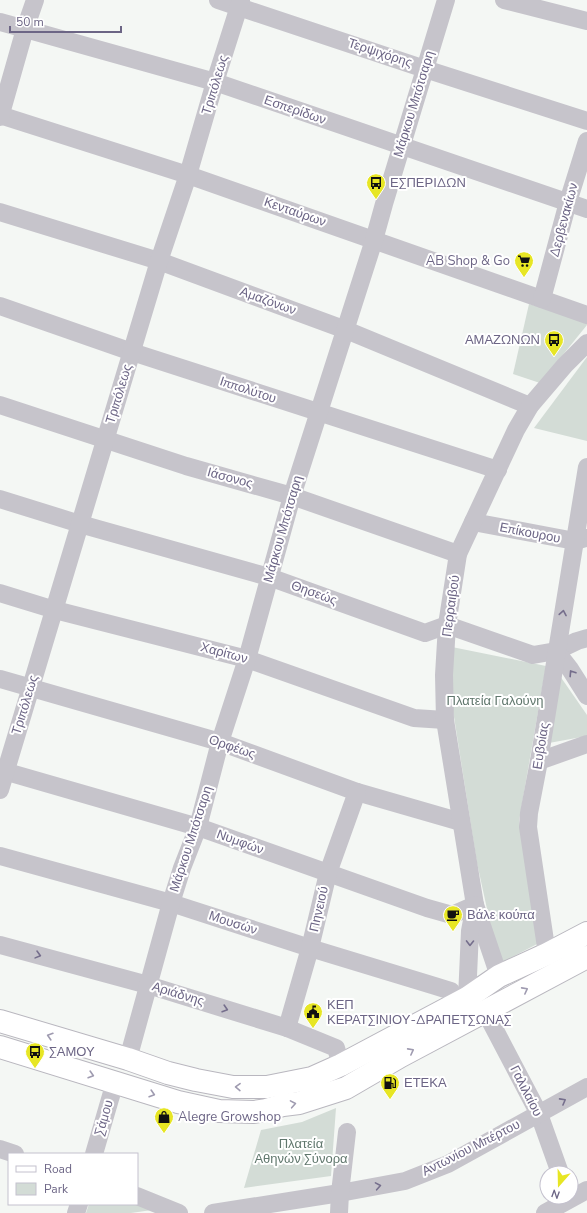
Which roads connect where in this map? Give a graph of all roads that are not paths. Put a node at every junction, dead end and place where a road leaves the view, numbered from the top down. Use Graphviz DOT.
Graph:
graph roads {
  1 [pos="35,0"];
  2 [pos="218,0"];
  3 [pos="446,0"];
  4 [pos="504,0"];
  5 [pos="240,3"];
  6 [pos="587,21"];
  7 [pos="0,22"];
  8 [pos="25,29"];
  9 [pos="425,69"];
  10 [pos="215,82"];
  11 [pos="0,116"];
  12 [pos="587,121"];
  13 [pos="587,140"];
  14 [pos="401,146"];
  15 [pos="188,175"];
  16 [pos="568,202"];
  17 [pos="587,209"];
  18 [pos="0,212"];
  19 [pos="374,240"];
  20 [pos="159,261"];
  21 [pos="542,299"];
  22 [pos="0,306"];
  23 [pos="587,315"];
  24 [pos="346,330"];
  25 [pos="587,343"];
  26 [pos="132,352"];
  27 [pos="0,405"];
  28 [pos="530,406"];
  29 [pos="318,413"];
  30 [pos="106,439"];
  31 [pos="587,467"];
  32 [pos="498,470"];
  33 [pos="292,496"];
  34 [pos="0,499"];
  35 [pos="473,522"];
  36 [pos="80,524"];
  37 [pos="581,539"];
  38 [pos="458,554"];
  39 [pos="269,577"];
  40 [pos="0,593"];
  41 [pos="55,610"];
  42 [pos="447,625"];
  43 [pos="587,638"];
  44 [pos="556,651"];
  45 [pos="247,659"];
  46 [pos="0,679"];
  47 [pos="30,688"];
  48 [pos="587,696"];
  49 [pos="445,720"];
  50 [pos="220,742"];
  51 [pos="587,744"];
  52 [pos="539,761"];
  53 [pos="3,771"];
  54 [pos="0,790"];
  55 [pos="357,792"];
  56 [pos="461,822"];
  57 [pos="198,827"];
  58 [pos="0,856"];
  59 [pos="328,873"];
  60 [pos="170,903"];
  61 [pos="475,905"];
  62 [pos="587,933"];
  63 [pos="0,945"];
  64 [pos="310,948"];
  65 [pos="547,954"];
  66 [pos="587,957"];
  67 [pos="499,976"];
  68 [pos="148,985"];
  69 [pos="461,1001"];
  70 [pos="485,1011"];
  71 [pos="0,1021"];
  72 [pos="287,1028"];
  73 [pos="0,1047"];
  74 [pos="128,1059"];
  75 [pos="341,1065"];
  76 [pos="115,1082"];
  77 [pos="587,1087"];
  78 [pos="539,1114"];
  79 [pos="347,1132"];
  80 [pos="0,1149"];
  81 [pos="12,1153"];
  82 [pos="94,1153"];
  83 [pos="557,1165"];
  84 [pos="587,1190"];
  85 [pos="340,1193"];
  86 [pos="138,1196"];
  87 [pos="579,1197"];
  88 [pos="566,1205"];
  89 [pos="225,1212"];
  90 [pos="179,1213"];
  91 [pos="339,1213"];
  92 [pos="544,1213"];
  1 -- 8 [label="street"];
  2 -- 5 [label="street, Τερψιχόρης"];
  3 -- 9 [label="street, Μάρκου Μπότσαρη"];
  4 -- 6 [label="street"];
  5 -- 9 [label="street, Τερψιχόρης"];
  5 -- 10 [label="street, Τριπόλεως"];
  7 -- 8 [label="street, Εσπερίδων"];
  8 -- 10 [label="street, Εσπερίδων"];
  8 -- 11 [label="street"];
  9 -- 12 [label="street, Τερψιχόρης"];
  9 -- 14 [label="street, Μάρκου Μπότσαρη"];
  10 -- 14 [label="street, Εσπερίδων"];
  10 -- 15 [label="street, Τριπόλεως"];
  11 -- 15 [label="street, Κενταύρων"];
  13 -- 16 [label="street, Δερβενακίων"];
  14 -- 16 [label="street, Εσπερίδων"];
  14 -- 19 [label="street, Μάρκου Μπότσαρη"];
  15 -- 19 [label="street, Κενταύρων"];
  15 -- 20 [label="street, Τριπόλεως"];
  16 -- 17 [label="street, Εσπερίδων"];
  16 -- 21 [label="street, Δερβενακίων"];
  18 -- 20 [label="street, Αμαζόνων"];
  19 -- 21 [label="street, Κενταύρων"];
  19 -- 24 [label="street, Μάρκου Μπότσαρη"];
  20 -- 24 [label="street, Αμαζόνων"];
  20 -- 26 [label="street, Τριπόλεως"];
  21 -- 23 [label="street, Κενταύρων"];
  22 -- 26 [label="street, Ιππολύτου"];
  24 -- 28 [label="street, Αμαζόνων"];
  24 -- 29 [label="street, Μάρκου Μπότσαρη"];
  25 -- 28 [label="street, Περραιβού"];
  26 -- 29 [label="street, Ιππολύτου"];
  26 -- 30 [label="street, Τριπόλεως"];
  27 -- 30 [label="street, Ιάσονος"];
  28 -- 32 [label="street, Περραιβού"];
  29 -- 32 [label="street, Ιππολύτου"];
  29 -- 33 [label="street, Μάρκου Μπότσαρη"];
  30 -- 33 [label="street, Ιάσονος"];
  30 -- 36 [label="street, Τριπόλεως"];
  31 -- 37 [label="street, Ευβοίας"];
  32 -- 35 [label="street, Περραιβού"];
  33 -- 38 [label="street, Ιάσονος"];
  33 -- 39 [label="street, Μάρκου Μπότσαρη"];
  34 -- 36 [label="street, Θησεώς"];
  35 -- 37 [label="street, Επίκουρου"];
  35 -- 38 [label="street, Περραιβού"];
  36 -- 39 [label="street, Θησεώς"];
  36 -- 41 [label="street, Τριπόλεως"];
  44 -- 37 [label="street, Ευβοίας, one-way"];
  38 -- 42 [label="street, Περραιβού"];
  39 -- 42 [label="street, Θησεώς"];
  39 -- 45 [label="street, Μάρκου Μπότσαρη"];
  40 -- 41 [label="street, Χαρίτων"];
  41 -- 45 [label="street, Χαρίτων"];
  41 -- 47 [label="street, Τριπόλεως"];
  42 -- 44 [label="street"];
  42 -- 49 [label="street, Περραιβού"];
  43 -- 44 [label="street"];
  48 -- 44 [label="street, one-way"];
  44 -- 52 [label="street, Ευβοίας"];
  45 -- 49 [label="street, Χαρίτων"];
  45 -- 50 [label="street, Μάρκου Μπότσαρη"];
  46 -- 47 [label="street, Ορφέως"];
  47 -- 50 [label="street, Ορφέως"];
  47 -- 53 [label="street, Τριπόλεως"];
  49 -- 56 [label="street, Περραιβού"];
  50 -- 55 [label="street, Ορφέως"];
  50 -- 57 [label="street, Μάρκου Μπότσαρη"];
  51 -- 52 [label="street"];
  52 -- 65 [label="street, Ευβοίας"];
  53 -- 54 [label="street, Τριπόλεως"];
  53 -- 57 [label="street, Νυμφών"];
  55 -- 56 [label="street, Ορφέως"];
  55 -- 59 [label="street, Πηνειού"];
  56 -- 61 [label="street, Περραιβού"];
  57 -- 59 [label="street, Νυμφών"];
  57 -- 60 [label="street, Μάρκου Μπότσαρη"];
  58 -- 60 [label="street, Μουσών"];
  59 -- 61 [label="street, Νυμφών"];
  59 -- 64 [label="street, Πηνειού"];
  60 -- 64 [label="street, Μουσών"];
  60 -- 68 [label="street, Μάρκου Μπότσαρη"];
  61 -- 67 [label="street, Περραιβού"];
  61 -- 69 [label="street, Περραιβού, one-way"];
  62 -- 65 [label="main road"];
  63 -- 68 [label="street, Αριάδνης, one-way"];
  64 -- 69 [label="street, Μουσών"];
  64 -- 72 [label="street, Πηνειού"];
  65 -- 67 [label="main road"];
  70 -- 66 [label="main road, one-way"];
  67 -- 69 [label="main road"];
  68 -- 72 [label="street, Αριάδνης, one-way"];
  68 -- 74 [label="street, Μάρκου Μπότσαρη"];
  69 -- 75 [label="main road"];
  76 -- 70 [label="main road, one-way"];
  70 -- 78 [label="street, Γαλιλαίου"];
  74 -- 71 [label="main road, one-way"];
  72 -- 75 [label="street, Αριάδνης"];
  73 -- 76 [label="main road, one-way"];
  75 -- 74 [label="main road, one-way"];
  76 -- 82 [label="street, Σάμου"];
  78 -- 77 [label="street, Αντωνίου Μπέρτου, one-way"];
  78 -- 83 [label="street, Γαλιλαίου"];
  85 -- 78 [label="street, Αντωνίου Μπέρτου, one-way"];
  79 -- 85 [label="street"];
  80 -- 81 [label="street"];
  84 -- 87 [label="street"];
  85 -- 89 [label="street, Αντωνίου Μπέρτου"];
  85 -- 91 [label="street"];
  86 -- 90 [label="street"];
  88 -- 92 [label="street"];
}
